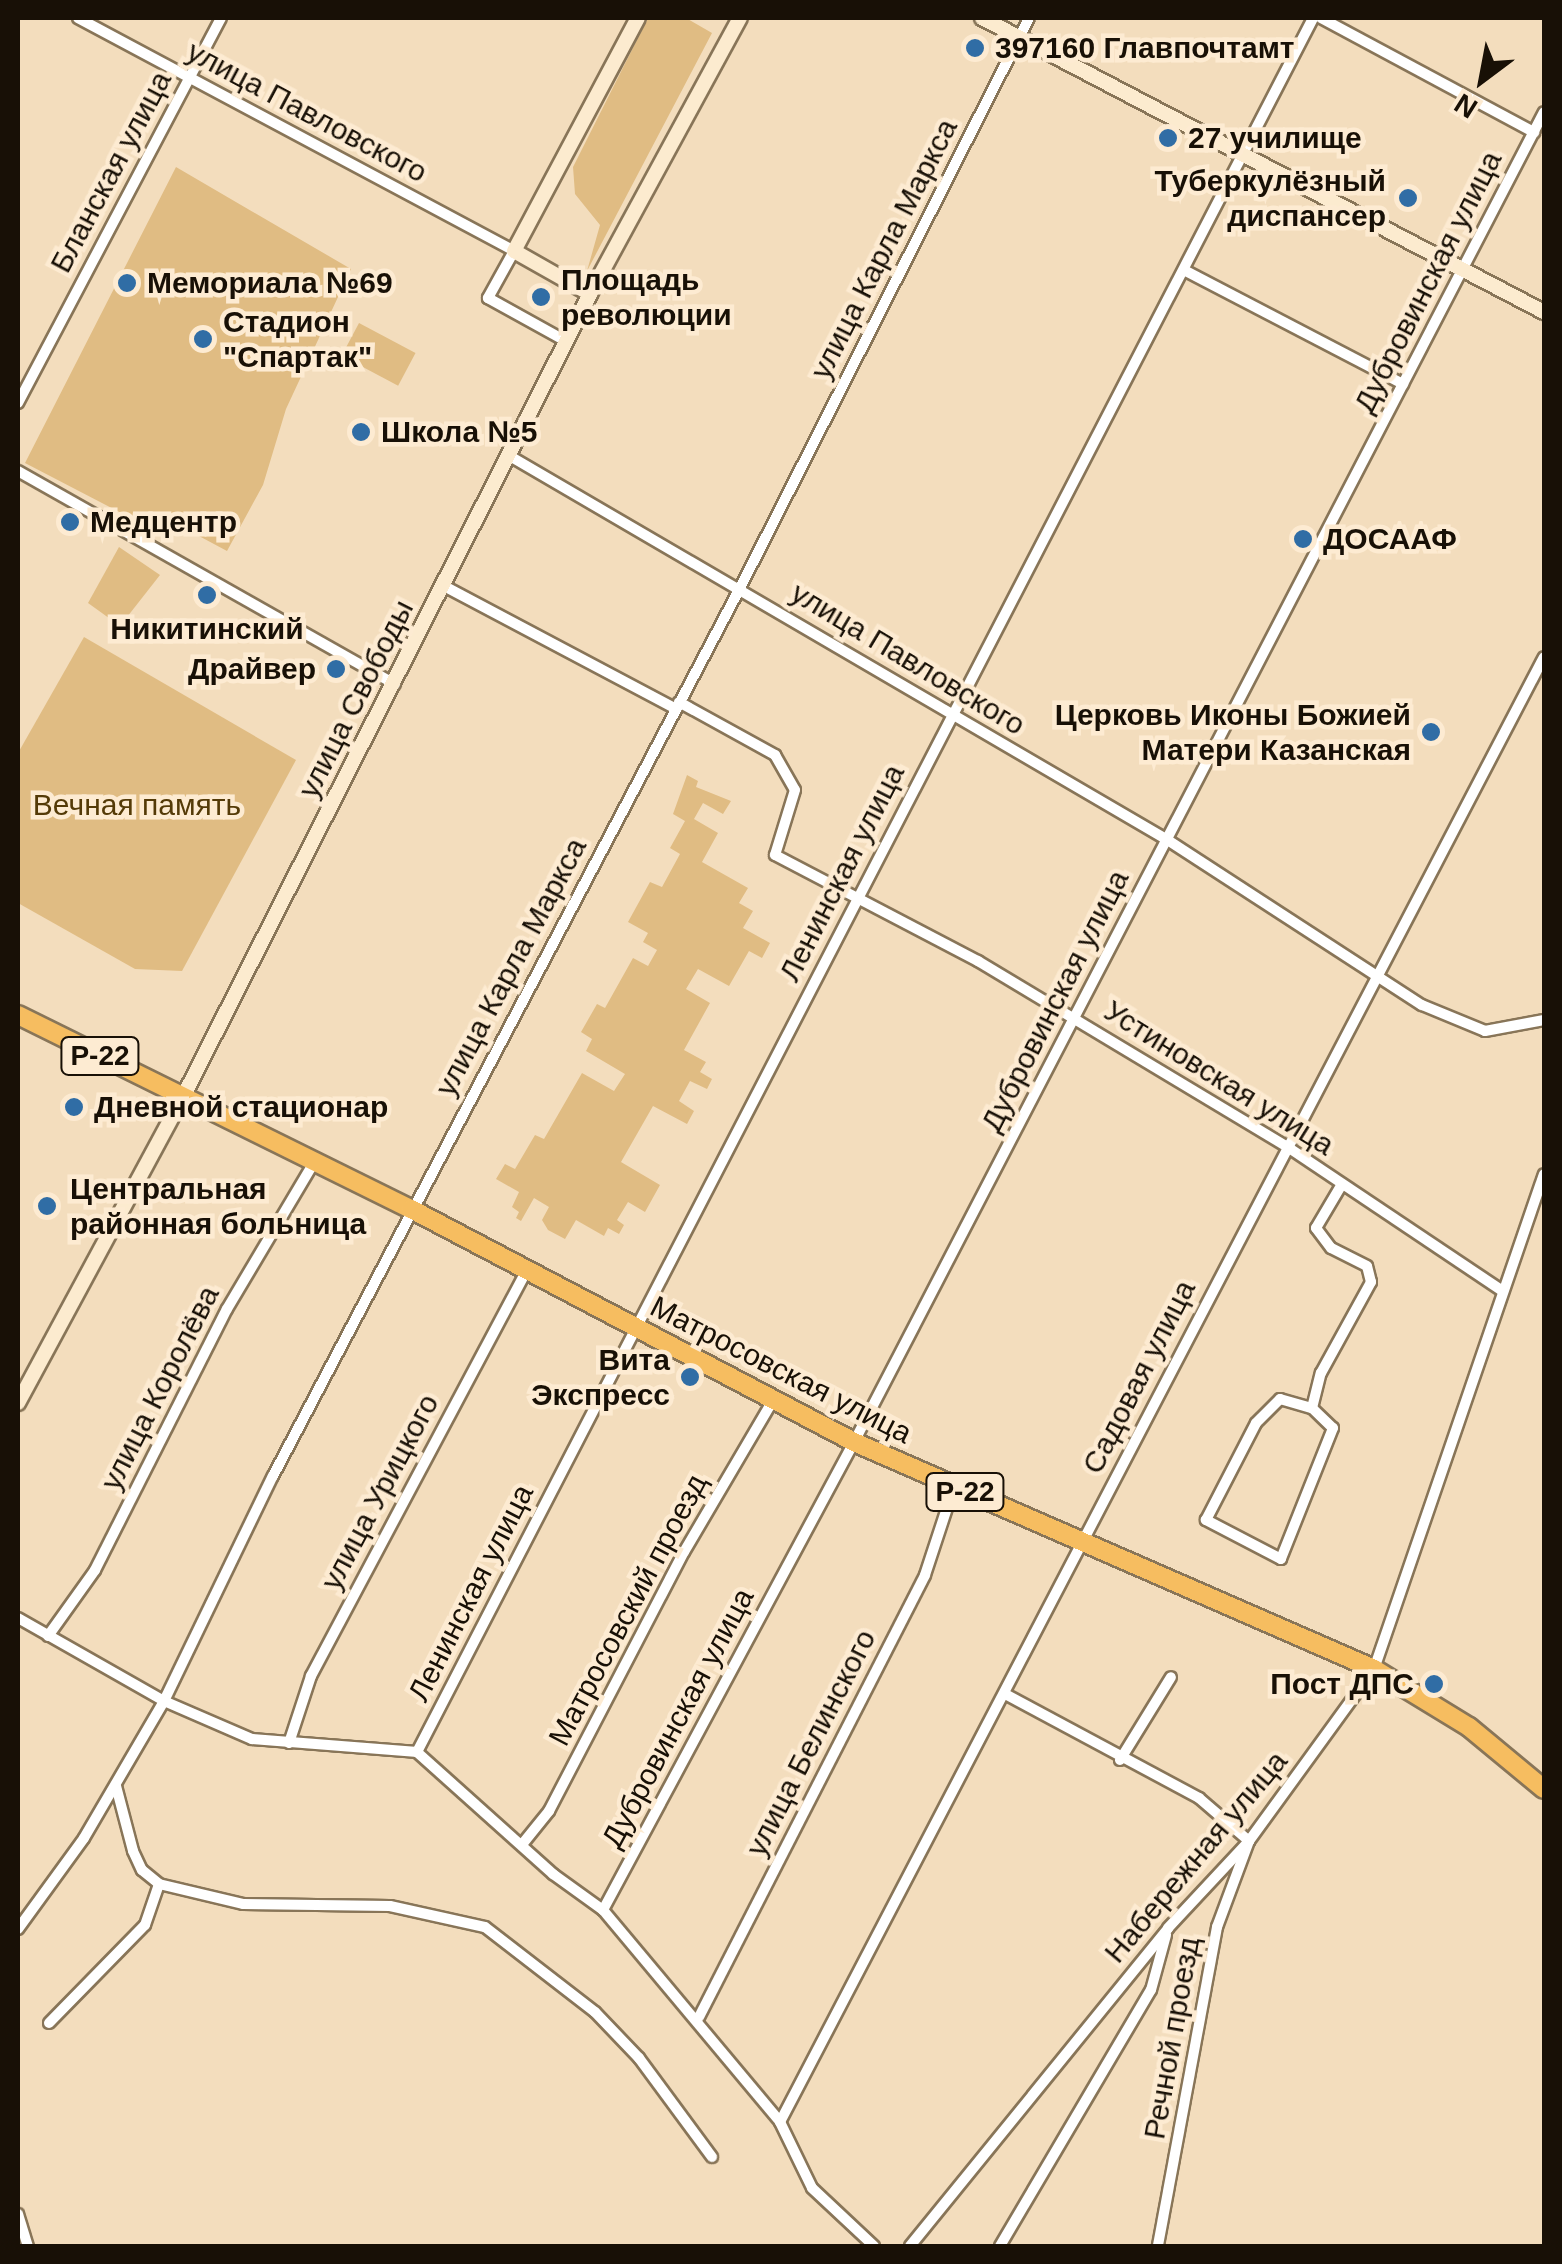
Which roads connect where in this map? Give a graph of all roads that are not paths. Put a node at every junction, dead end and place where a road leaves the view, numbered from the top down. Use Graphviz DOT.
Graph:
graph roads {
  1 [pos="78,18"];
  2 [pos="222,18"];
  3 [pos="638,18"];
  4 [pos="740,18"];
  5 [pos="982,18"];
  6 [pos="1029,18"];
  7 [pos="1312,18"];
  8 [pos="1321,18"];
  9 [pos="1019,37"];
  10 [pos="190,77"];
  11 [pos="1544,112"];
  12 [pos="1534,132"];
  13 [pos="1240,153"];
  14 [pos="514,251"];
  15 [pos="1463,269"];
  16 [pos="1184,270"];
  17 [pos="590,294"];
  18 [pos="1544,312"];
  19 [pos="566,341"];
  20 [pos="1403,384"];
  21 [pos="18,404"];
  22 [pos="508,455"];
  23 [pos="18,471"];
  24 [pos="444,586"];
  25 [pos="740,588"];
  26 [pos="1544,657"];
  27 [pos="395,684"];
  28 [pos="678,706"];
  29 [pos="949,715"];
  30 [pos="1166,839"];
  31 [pos="864,896"];
  32 [pos="1374,974"];
  33 [pos="18,1014"];
  34 [pos="1074,1019"];
  35 [pos="1544,1020"];
  36 [pos="184,1098"];
  37 [pos="1286,1146"];
  38 [pos="316,1162"];
  39 [pos="1544,1174"];
  40 [pos="1342,1184"];
  41 [pos="411,1208"];
  42 [pos="527,1269"];
  43 [pos="1503,1291"];
  44 [pos="635,1326"];
  45 [pos="773,1400"];
  46 [pos="18,1403"];
  47 [pos="1312,1408"];
  48 [pos="854,1442"];
  49 [pos="954,1487"];
  50 [pos="1082,1541"];
  51 [pos="18,1618"];
  52 [pos="48,1636"];
  53 [pos="1374,1670"];
  54 [pos="1170,1677"];
  55 [pos="1007,1696"];
  56 [pos="164,1702"];
  57 [pos="290,1743"];
  58 [pos="417,1752"];
  59 [pos="1120,1760"];
  60 [pos="116,1786"];
  61 [pos="1544,1789"];
  62 [pos="524,1842"];
  63 [pos="1249,1842"];
  64 [pos="160,1884"];
  65 [pos="603,1910"];
  66 [pos="22,1915"];
  67 [pos="1168,1928"];
  68 [pos="18,1929"];
  69 [pos="699,2017"];
  70 [pos="49,2023"];
  71 [pos="780,2122"];
  72 [pos="712,2157"];
  73 [pos="18,2214"];
  74 [pos="28,2246"];
  75 [pos="874,2246"];
  76 [pos="910,2246"];
  77 [pos="1000,2246"];
  78 [pos="1158,2246"];
  1 -- 10 [label="street, улица Павловского"];
  2 -- 10 [label="street, Бланская улица"];
  3 -- 14 [label="main road"];
  4 -- 17 [label="main road, улица Свободы"];
  5 -- 9 [label="main road"];
  6 -- 9 [label="street, улица Карла Маркса"];
  7 -- 13 [label="street, Ленинская улица"];
  8 -- 12 [label="street"];
  9 -- 13 [label="main road"];
  9 -- 25 [label="street, улица Карла Маркса"];
  10 -- 14 [label="street, улица Павловского"];
  10 -- 21 [label="street, Бланская улица"];
  11 -- 12 [label="street, Дубровинская улица"];
  12 -- 15 [label="street, Дубровинская улица"];
  13 -- 15 [label="main road"];
  13 -- 16 [label="street, Ленинская улица"];
  14 -- 17 [label="main road"];
  14 -- 19 [label="street"];
  15 -- 18 [label="main road"];
  15 -- 20 [label="street, Дубровинская улица"];
  16 -- 20 [label="street"];
  16 -- 29 [label="street, Ленинская улица"];
  17 -- 19 [label="main road, улица Свободы"];
  19 -- 22 [label="main road, улица Свободы"];
  20 -- 30 [label="street, Дубровинская улица"];
  22 -- 24 [label="main road, улица Свободы"];
  22 -- 25 [label="street, улица Павловского"];
  23 -- 27 [label="street"];
  24 -- 27 [label="main road, улица Свободы"];
  24 -- 28 [label="street, Устиновская улица"];
  25 -- 28 [label="street, улица Карла Маркса"];
  25 -- 29 [label="street, улица Павловского"];
  26 -- 32 [label="street, Садовая улица"];
  27 -- 36 [label="main road, улица Свободы"];
  28 -- 31 [label="street, Устиновская улица"];
  28 -- 41 [label="street, улица Карла Маркса"];
  29 -- 30 [label="street, улица Павловского"];
  29 -- 31 [label="street, Ленинская улица"];
  30 -- 32 [label="street, улица Павловского"];
  30 -- 34 [label="street, Дубровинская улица"];
  31 -- 34 [label="street, Устиновская улица"];
  31 -- 44 [label="street, Ленинская улица"];
  32 -- 35 [label="street, улица Павловского"];
  32 -- 37 [label="street, Садовая улица"];
  33 -- 36 [label="highway, Матросовская улица / Р-22"];
  34 -- 37 [label="street, Устиновская улица"];
  34 -- 48 [label="street, Дубровинская улица"];
  36 -- 38 [label="highway, Матросовская улица / Р-22"];
  36 -- 46 [label="main road, улица Свободы"];
  37 -- 40 [label="street, Устиновская улица"];
  37 -- 50 [label="street, Садовая улица"];
  38 -- 41 [label="highway, Матросовская улица / Р-22"];
  38 -- 52 [label="street, улица Королёва"];
  39 -- 43 [label="street, Набережная улица"];
  40 -- 43 [label="street, Устиновская улица"];
  40 -- 47 [label="street"];
  41 -- 42 [label="highway, Матросовская улица / Р-22"];
  41 -- 56 [label="street, улица Карла Маркса"];
  42 -- 44 [label="highway, Матросовская улица / Р-22"];
  42 -- 57 [label="street, улица Урицкого"];
  43 -- 53 [label="street, Набережная улица"];
  44 -- 45 [label="highway, Матросовская улица / Р-22"];
  44 -- 58 [label="street, Ленинская улица"];
  45 -- 48 [label="highway, Матросовская улица / Р-22"];
  45 -- 62 [label="street, Матросовский проезд"];
  47 -- 47 [label="street"];
  48 -- 49 [label="highway, Матросовская улица / Р-22"];
  48 -- 65 [label="street, Дубровинская улица"];
  49 -- 50 [label="highway, Матросовская улица / Р-22"];
  49 -- 69 [label="street, улица Белинского"];
  50 -- 53 [label="highway, Матросовская улица / Р-22"];
  50 -- 55 [label="street, Садовая улица"];
  51 -- 52 [label="street"];
  52 -- 56 [label="street"];
  53 -- 61 [label="highway, Матросовская улица / Р-22"];
  53 -- 63 [label="street, Набережная улица"];
  54 -- 59 [label="street"];
  55 -- 59 [label="street"];
  55 -- 71 [label="street, Садовая улица"];
  56 -- 57 [label="street"];
  56 -- 60 [label="street, улица Карла Маркса"];
  57 -- 58 [label="street"];
  58 -- 62 [label="street"];
  59 -- 63 [label="street"];
  60 -- 64 [label="street"];
  60 -- 66 [label="street, улица Карла Маркса"];
  62 -- 65 [label="street"];
  63 -- 67 [label="street, Набережная улица"];
  63 -- 78 [label="street, Речной проезд"];
  64 -- 70 [label="street"];
  64 -- 72 [label="street"];
  65 -- 69 [label="street"];
  66 -- 68 [label="street, улица Карла Маркса"];
  67 -- 76 [label="street, Набережная улица"];
  67 -- 77 [label="street"];
  69 -- 71 [label="street"];
  71 -- 75 [label="street"];
  73 -- 74 [label="street"];
}
